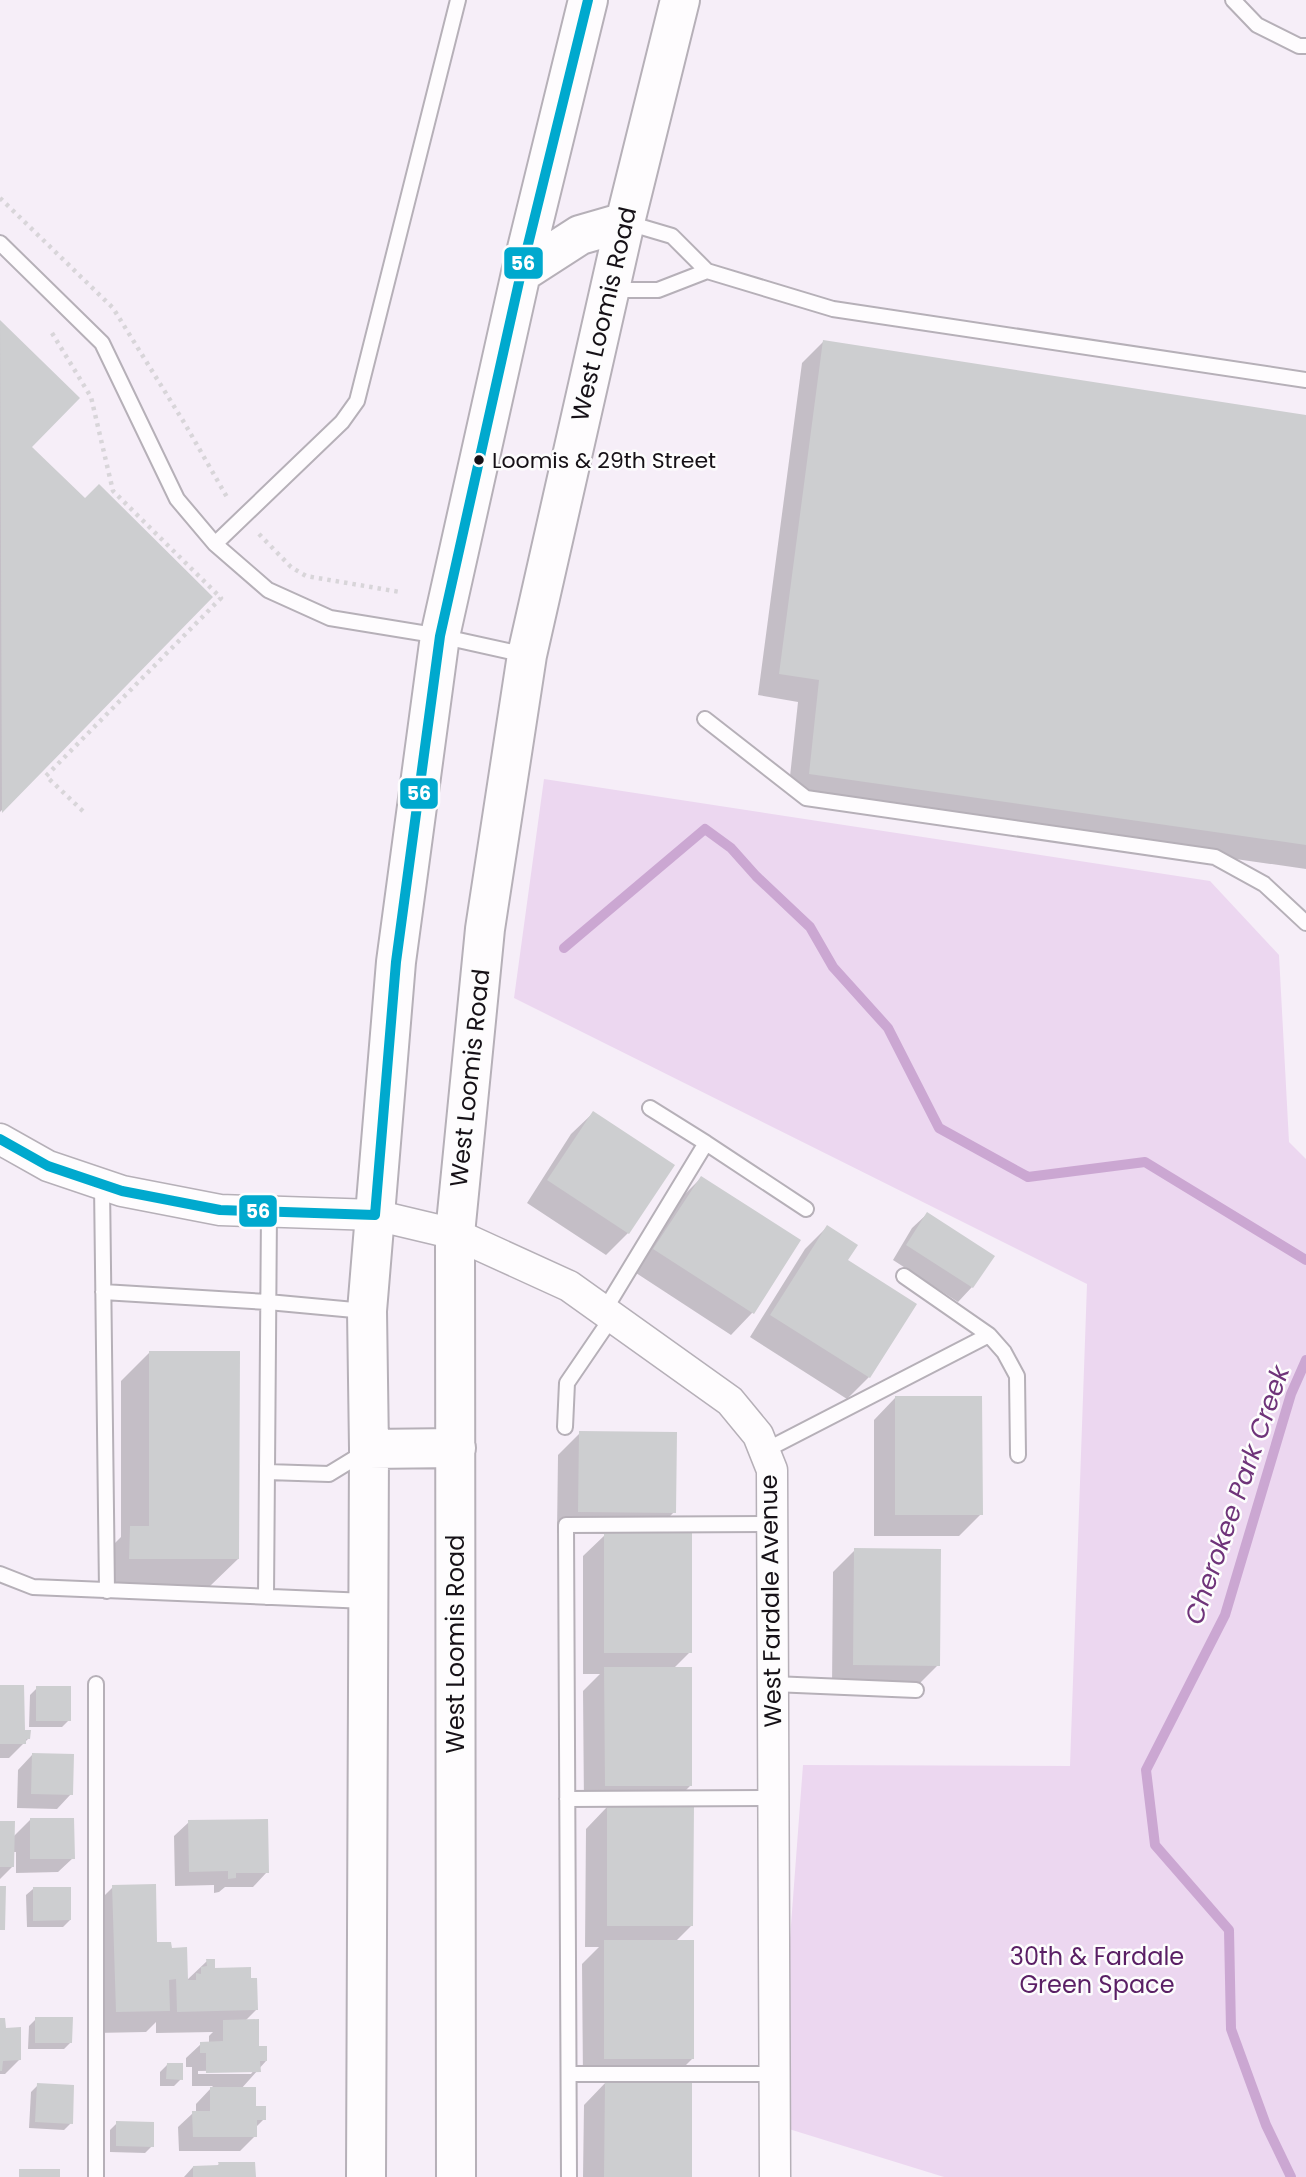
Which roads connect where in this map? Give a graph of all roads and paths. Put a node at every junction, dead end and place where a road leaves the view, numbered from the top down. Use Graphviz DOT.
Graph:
graph roads {
  1 [pos="458,0"];
  2 [pos="589,0"];
  3 [pos="680,0"];
  4 [pos="1233,0"];
  5 [pos="1306,46"];
  6 [pos="0,198"];
  7 [pos="625,222"];
  8 [pos="0,243"];
  9 [pos="707,271"];
  10 [pos="521,273"];
  11 [pos="609,290"];
  12 [pos="48,326"];
  13 [pos="1306,380"];
  14 [pos="243,516"];
  15 [pos="215,544"];
  16 [pos="400,592"];
  17 [pos="440,636"];
  18 [pos="527,655"];
  19 [pos="705,719"];
  20 [pos="86,814"];
  21 [pos="1306,923"];
  22 [pos="650,1108"];
  23 [pos="0,1139"];
  24 [pos="706,1143"];
  25 [pos="102,1185"];
  26 [pos="806,1209"];
  27 [pos="269,1212"];
  28 [pos="375,1215"];
  29 [pos="455,1234"];
  30 [pos="904,1276"];
  31 [pos="103,1292"];
  32 [pos="268,1302"];
  33 [pos="367,1311"];
  34 [pos="608,1314"];
  35 [pos="989,1335"];
  36 [pos="565,1427"];
  37 [pos="456,1448"];
  38 [pos="369,1449"];
  39 [pos="764,1451"];
  40 [pos="1018,1455"];
  41 [pos="267,1472"];
  42 [pos="772,1524"];
  43 [pos="0,1574"];
  44 [pos="107,1591"];
  45 [pos="266,1597"];
  46 [pos="368,1601"];
  47 [pos="773,1684"];
  48 [pos="96,1685"];
  49 [pos="916,1690"];
  50 [pos="774,1798"];
  51 [pos="567,1799"];
  52 [pos="569,2074"];
  53 [pos="776,2074"];
  54 [pos="96,2177"];
  55 [pos="366,2177"];
  56 [pos="456,2177"];
  57 [pos="569,2177"];
  58 [pos="775,2177"];
  1 -- 14 [label="lane"];
  2 -- 10 [label="main road"];
  3 -- 7 [label="main road, West Loomis Road"];
  4 -- 5 [label="lane"];
  6 -- 14 [label="path"];
  7 -- 9 [label="lane"];
  7 -- 10 [label="main road"];
  7 -- 11 [label="main road, West Loomis Road"];
  8 -- 15 [label="lane"];
  9 -- 11 [label="lane"];
  9 -- 13 [label="lane"];
  10 -- 17 [label="main road"];
  11 -- 18 [label="main road, West Loomis Road"];
  12 -- 20 [label="path"];
  14 -- 15 [label="lane"];
  14 -- 16 [label="path"];
  15 -- 17 [label="lane"];
  17 -- 18 [label="lane"];
  17 -- 28 [label="main road"];
  18 -- 29 [label="main road, West Loomis Road"];
  19 -- 21 [label="lane"];
  22 -- 24 [label="lane"];
  23 -- 25 [label="street, West Fardale Avenue"];
  24 -- 26 [label="lane"];
  24 -- 34 [label="lane"];
  25 -- 27 [label="street, West Fardale Avenue"];
  25 -- 31 [label="lane"];
  27 -- 28 [label="street, West Fardale Avenue"];
  27 -- 32 [label="lane"];
  28 -- 29 [label="street, West Fardale Avenue"];
  28 -- 33 [label="main road"];
  29 -- 34 [label="street, West Fardale Avenue"];
  29 -- 37 [label="main road, West Loomis Road"];
  30 -- 35 [label="lane"];
  31 -- 32 [label="lane"];
  31 -- 44 [label="lane"];
  32 -- 33 [label="lane"];
  32 -- 41 [label="lane"];
  33 -- 38 [label="main road"];
  34 -- 36 [label="lane"];
  34 -- 39 [label="street, West Fardale Avenue"];
  35 -- 39 [label="lane"];
  35 -- 40 [label="lane"];
  37 -- 38 [label="main road"];
  37 -- 56 [label="main road, West Loomis Road"];
  38 -- 41 [label="lane"];
  38 -- 46 [label="main road"];
  39 -- 42 [label="street, West Fardale Avenue"];
  41 -- 45 [label="lane"];
  42 -- 47 [label="street, West Fardale Avenue"];
  42 -- 51 [label="lane"];
  43 -- 44 [label="lane"];
  44 -- 45 [label="lane"];
  45 -- 46 [label="lane"];
  46 -- 55 [label="main road"];
  47 -- 49 [label="lane"];
  47 -- 50 [label="street, West Fardale Avenue"];
  48 -- 54 [label="lane"];
  50 -- 51 [label="lane"];
  50 -- 53 [label="street, West Fardale Avenue"];
  51 -- 52 [label="lane"];
  52 -- 53 [label="lane"];
  52 -- 57 [label="lane"];
  53 -- 58 [label="street, West Fardale Avenue"];
}
